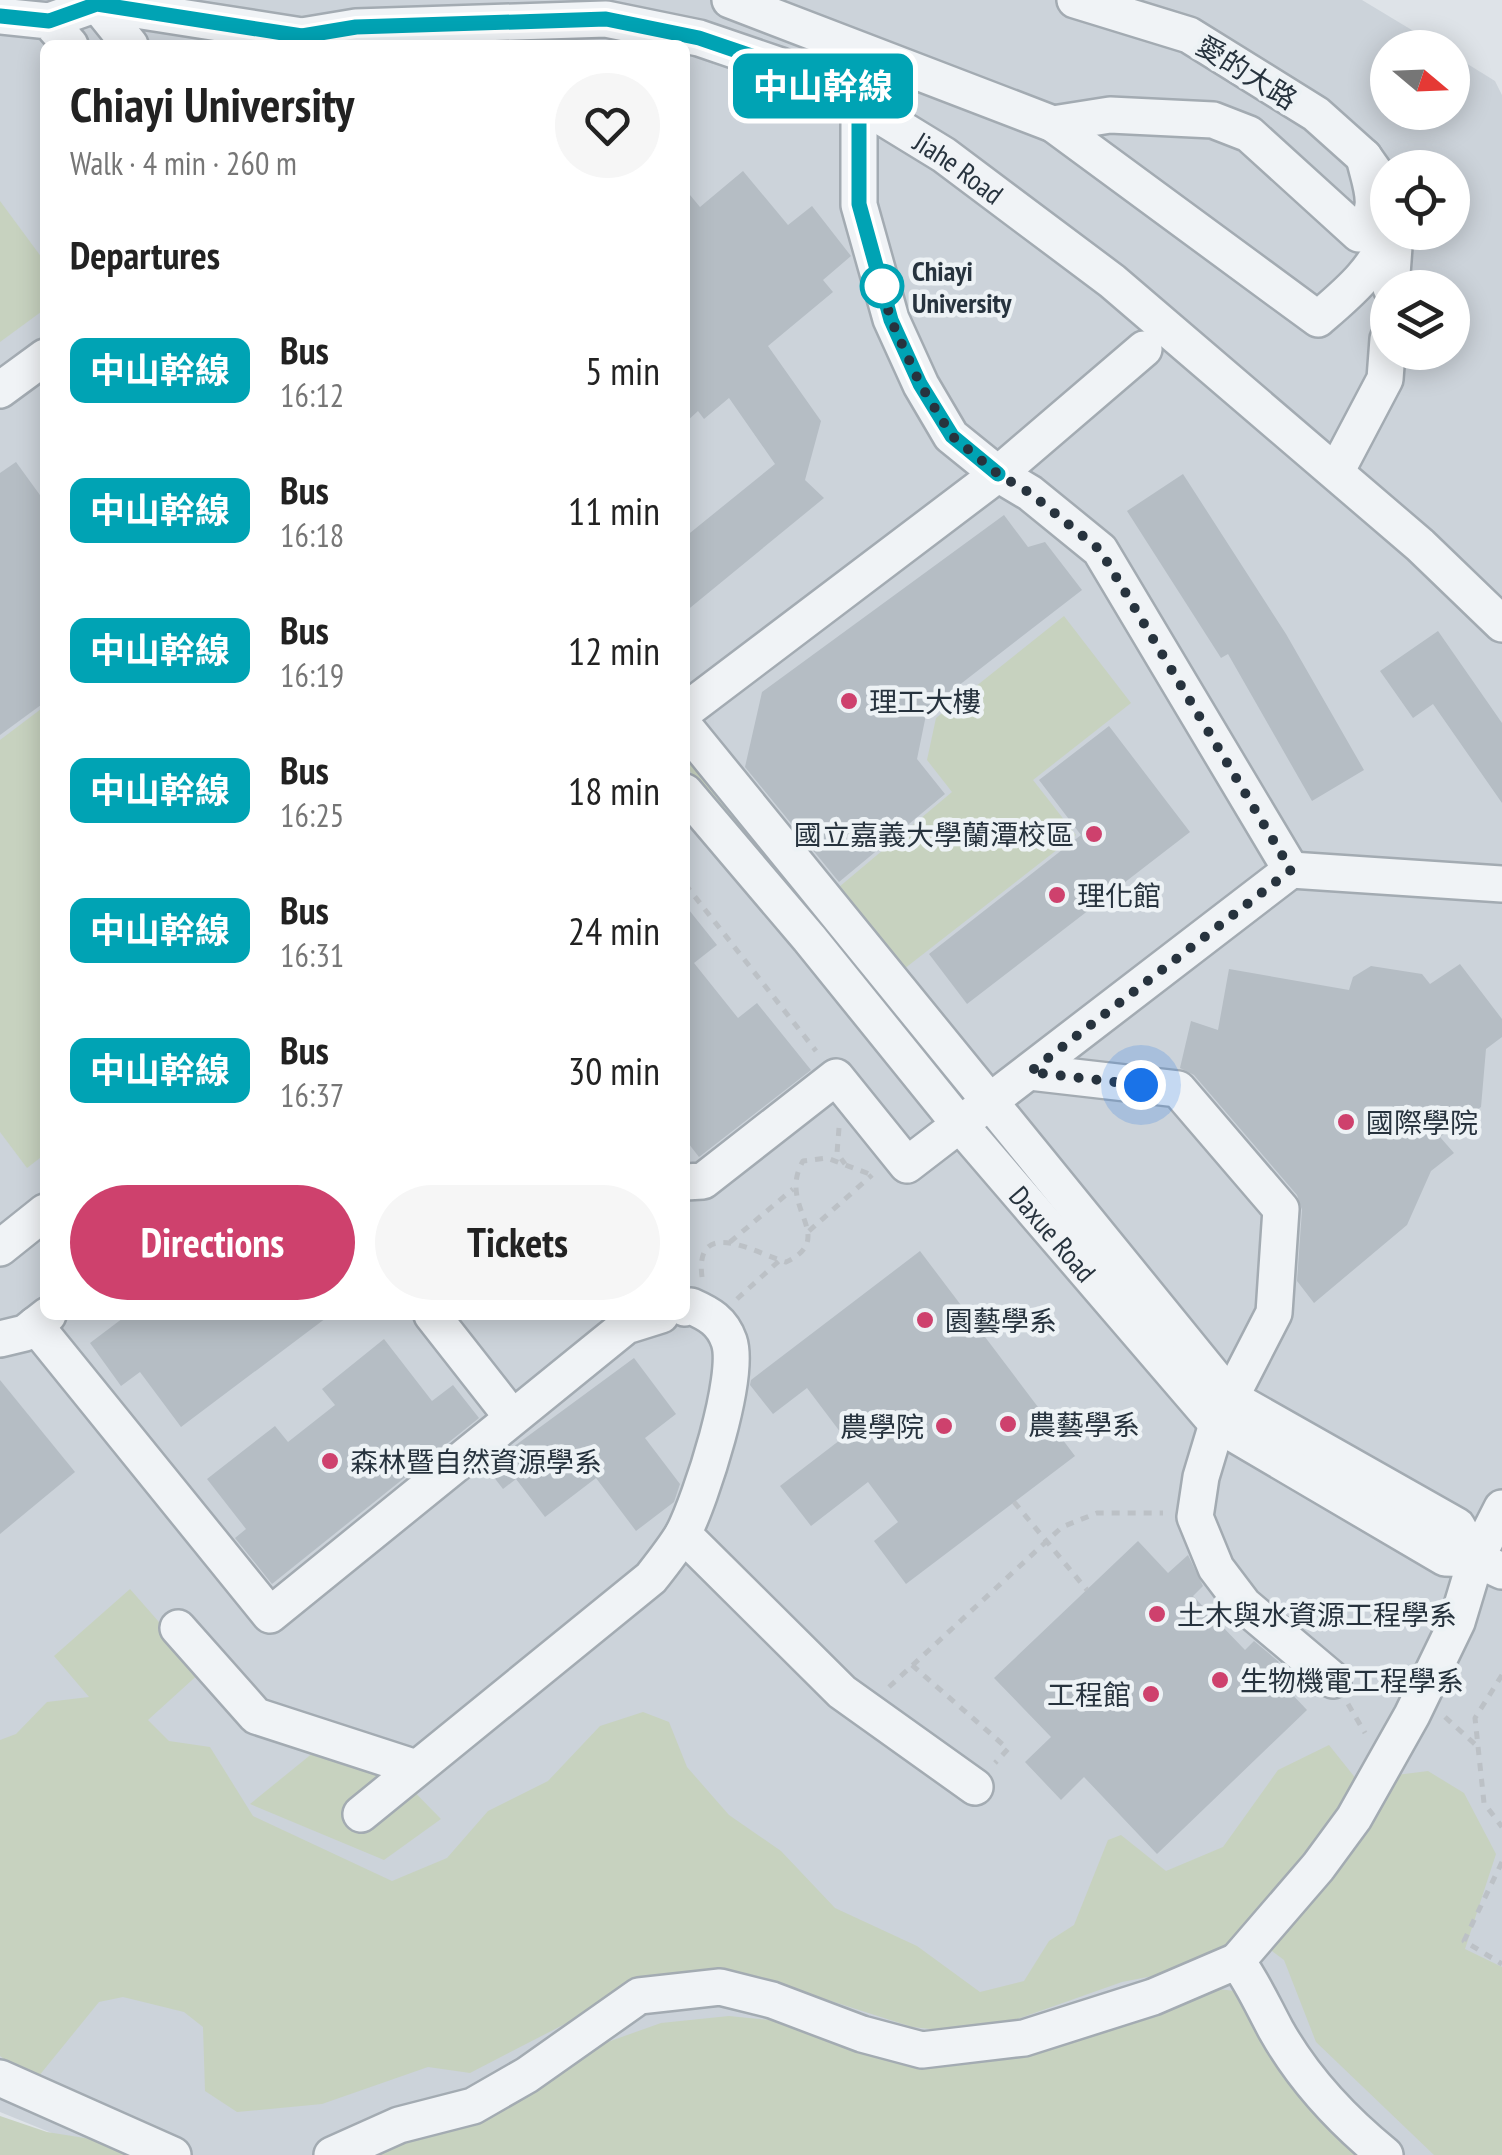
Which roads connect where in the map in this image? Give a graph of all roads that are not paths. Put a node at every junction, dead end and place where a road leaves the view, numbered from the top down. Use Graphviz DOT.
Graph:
graph roads {
  1 [pos="730,0"];
  2 [pos="1076,0"];
  3 [pos="90,2"];
  4 [pos="0,16"];
  5 [pos="59,33"];
  6 [pos="125,40"];
  7 [pos="287,40"];
  8 [pos="859,103"];
  9 [pos="1053,124"];
  10 [pos="1364,157"];
  11 [pos="1370,166"];
  12 [pos="1382,250"];
  13 [pos="1144,349"];
  14 [pos="40,361"];
  15 [pos="1385,370"];
  16 [pos="0,390"];
  17 [pos="1336,472"];
  18 [pos="998,474"];
  19 [pos="1502,624"];
  20 [pos="690,707"];
  21 [pos="690,732"];
  22 [pos="690,798"];
  23 [pos="1291,870"];
  24 [pos="1502,884"];
  25 [pos="1030,1072"];
  26 [pos="991,1103"];
  27 [pos="961,1126"];
  28 [pos="690,1182"];
  29 [pos="40,1216"];
  30 [pos="0,1248"];
  31 [pos="700,1313"];
  32 [pos="42,1320"];
  33 [pos="436,1320"];
  34 [pos="645,1320"];
  35 [pos="0,1339"];
  36 [pos="1224,1411"];
  37 [pos="512,1417"];
  38 [pos="1502,1508"];
  39 [pos="683,1534"];
  40 [pos="1489,1565"];
  41 [pos="178,1628"];
  42 [pos="1333,1680"];
  43 [pos="416,1768"];
  44 [pos="975,1786"];
  45 [pos="360,1814"];
  46 [pos="1236,1961"];
  47 [pos="0,2078"];
  48 [pos="173,2155"];
  49 [pos="332,2155"];
  50 [pos="1384,2155"];
  1 -- 9 [label="street"];
  2 -- 10 [label="street, 愛的大路"];
  3 -- 5 [label="street, Jiahe Road"];
  3 -- 6 [label="street"];
  3 -- 7 [label="street, Jiahe Road"];
  4 -- 5 [label="street"];
  7 -- 8 [label="street, Jiahe Road"];
  8 -- 17 [label="street, Jiahe Road"];
  8 -- 18 [label="street"];
  9 -- 10 [label="street"];
  9 -- 12 [label="street"];
  10 -- 11 [label="street, 愛的大路"];
  13 -- 18 [label="street"];
  14 -- 16 [label="street"];
  15 -- 17 [label="street"];
  17 -- 19 [label="street, Jiahe Road"];
  18 -- 20 [label="street"];
  18 -- 23 [label="street"];
  21 -- 26 [label="street"];
  22 -- 27 [label="street, Daxue Road"];
  23 -- 24 [label="street"];
  23 -- 25 [label="street"];
  25 -- 26 [label="street"];
  25 -- 36 [label="street"];
  26 -- 27 [label="street"];
  26 -- 36 [label="street"];
  27 -- 28 [label="street"];
  27 -- 36 [label="street, Daxue Road"];
  29 -- 30 [label="street"];
  31 -- 39 [label="street"];
  32 -- 35 [label="street"];
  32 -- 37 [label="street"];
  33 -- 37 [label="street"];
  34 -- 37 [label="street"];
  36 -- 40 [label="street, Daxue Road"];
  36 -- 42 [label="street"];
  38 -- 40 [label="street"];
  39 -- 43 [label="street"];
  39 -- 44 [label="street"];
  40 -- 46 [label="street"];
  41 -- 43 [label="street"];
  43 -- 45 [label="street"];
  46 -- 49 [label="street"];
  46 -- 50 [label="street"];
  47 -- 48 [label="street"];
}
